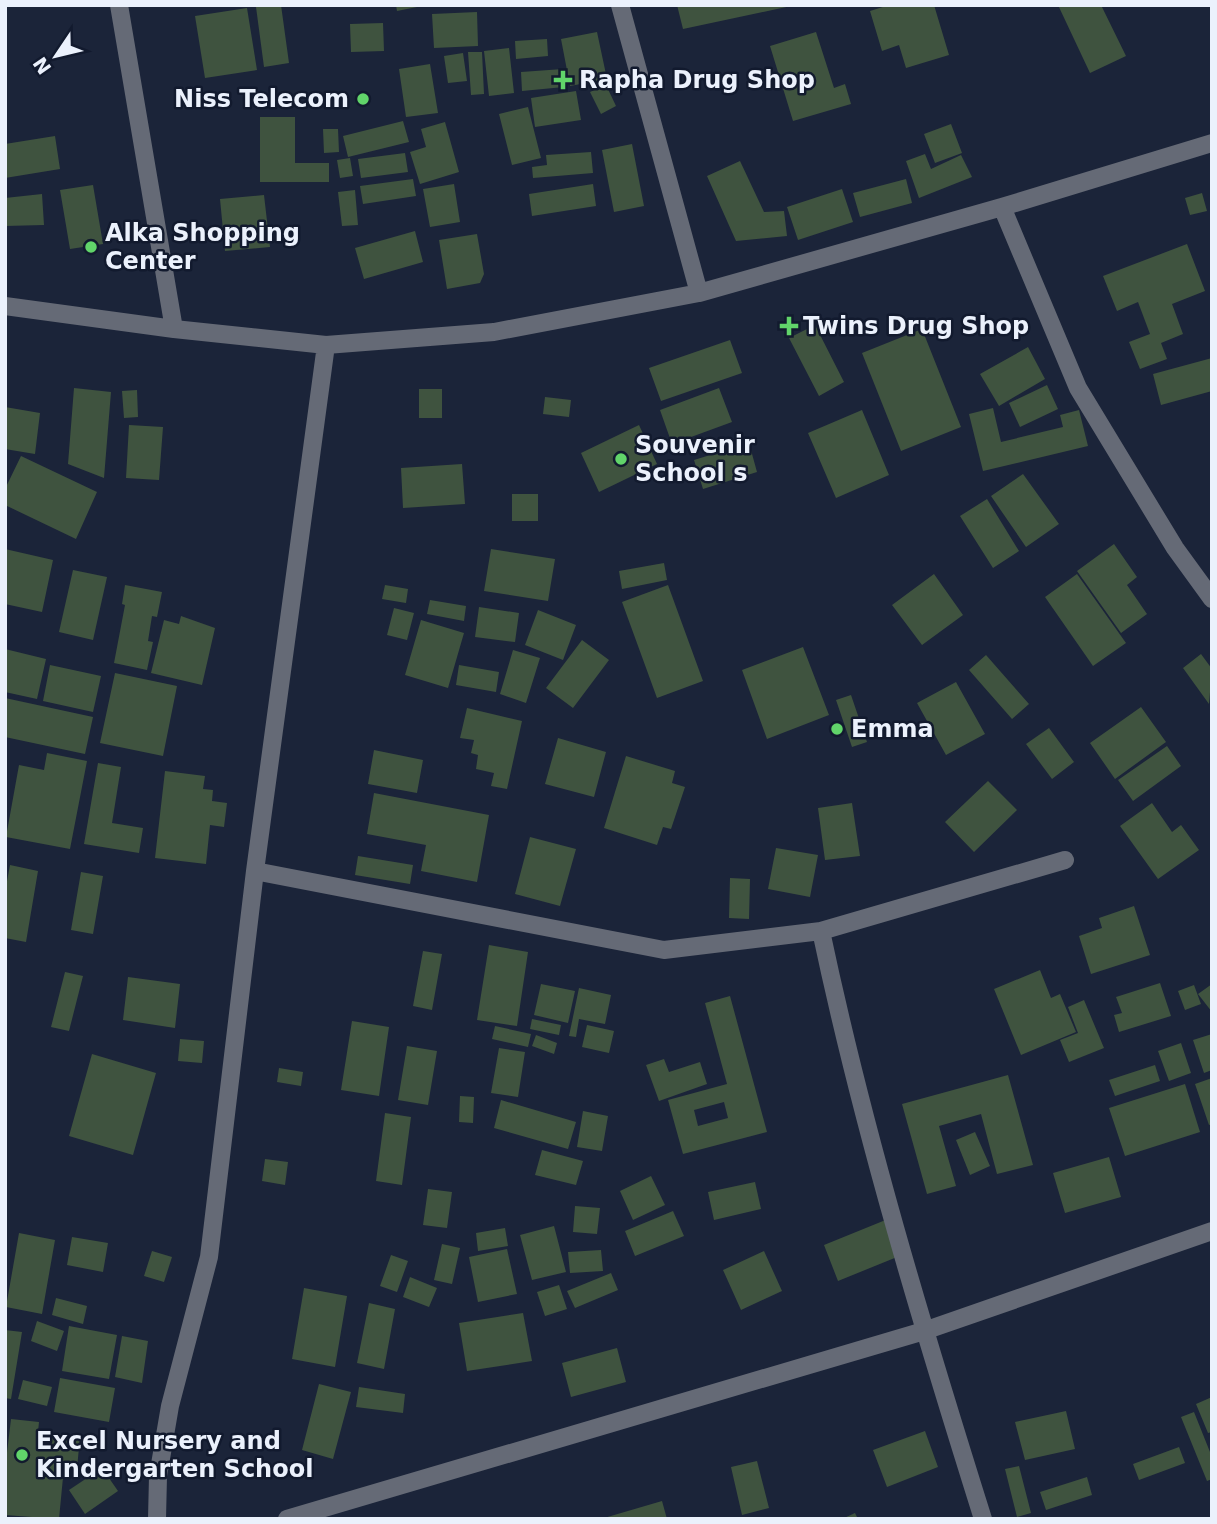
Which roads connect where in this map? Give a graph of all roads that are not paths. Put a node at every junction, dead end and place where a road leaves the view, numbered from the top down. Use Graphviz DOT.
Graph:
graph roads {
  1 [pos="119,5"];
  2 [pos="620,5"];
  3 [pos="1212,143"];
  4 [pos="1002,207"];
  5 [pos="699,293"];
  6 [pos="5,306"];
  7 [pos="174,329"];
  8 [pos="326,345"];
  9 [pos="1212,599"];
  10 [pos="1065,860"];
  11 [pos="255,871"];
  12 [pos="821,931"];
  13 [pos="1212,1231"];
  14 [pos="924,1331"];
  15 [pos="157,1519"];
  16 [pos="287,1519"];
  17 [pos="983,1519"];
  1 -- 7 [label="street"];
  2 -- 5 [label="street"];
  3 -- 4 [label="street"];
  4 -- 5 [label="street"];
  4 -- 9 [label="street"];
  5 -- 8 [label="street"];
  6 -- 7 [label="street"];
  7 -- 8 [label="street"];
  8 -- 11 [label="street"];
  10 -- 12 [label="street"];
  11 -- 12 [label="street"];
  11 -- 15 [label="street"];
  12 -- 14 [label="street"];
  13 -- 14 [label="street"];
  14 -- 16 [label="street"];
  14 -- 17 [label="street"];
}
